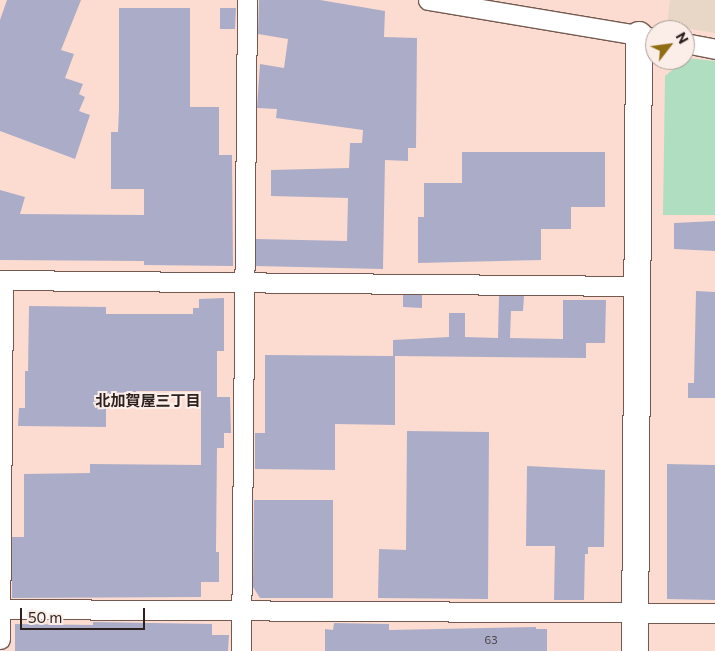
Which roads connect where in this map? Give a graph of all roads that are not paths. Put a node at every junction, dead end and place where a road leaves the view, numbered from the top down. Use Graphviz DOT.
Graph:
graph roads {
  1 [pos="247,0"];
  2 [pos="428,0"];
  3 [pos="645,36"];
  4 [pos="695,45"];
  5 [pos="715,48"];
  6 [pos="646,70"];
  7 [pos="2,280"];
  8 [pos="243,282"];
  9 [pos="639,286"];
  10 [pos="1,494"];
  11 [pos="0,609"];
  12 [pos="241,611"];
  13 [pos="636,613"];
  14 [pos="715,613"];
  15 [pos="0,639"];
  16 [pos="241,651"];
  17 [pos="635,651"];
  1 -- 8 [label="street"];
  2 -- 3 [label="street"];
  4 -- 5 [label="street"];
  6 -- 9 [label="street"];
  7 -- 8 [label="street"];
  7 -- 10 [label="street"];
  8 -- 9 [label="street"];
  8 -- 12 [label="street"];
  9 -- 13 [label="street"];
  10 -- 11 [label="street"];
  11 -- 12 [label="street"];
  11 -- 15 [label="street"];
  12 -- 13 [label="street"];
  12 -- 16 [label="street"];
  13 -- 14 [label="street"];
  13 -- 17 [label="street"];
}
